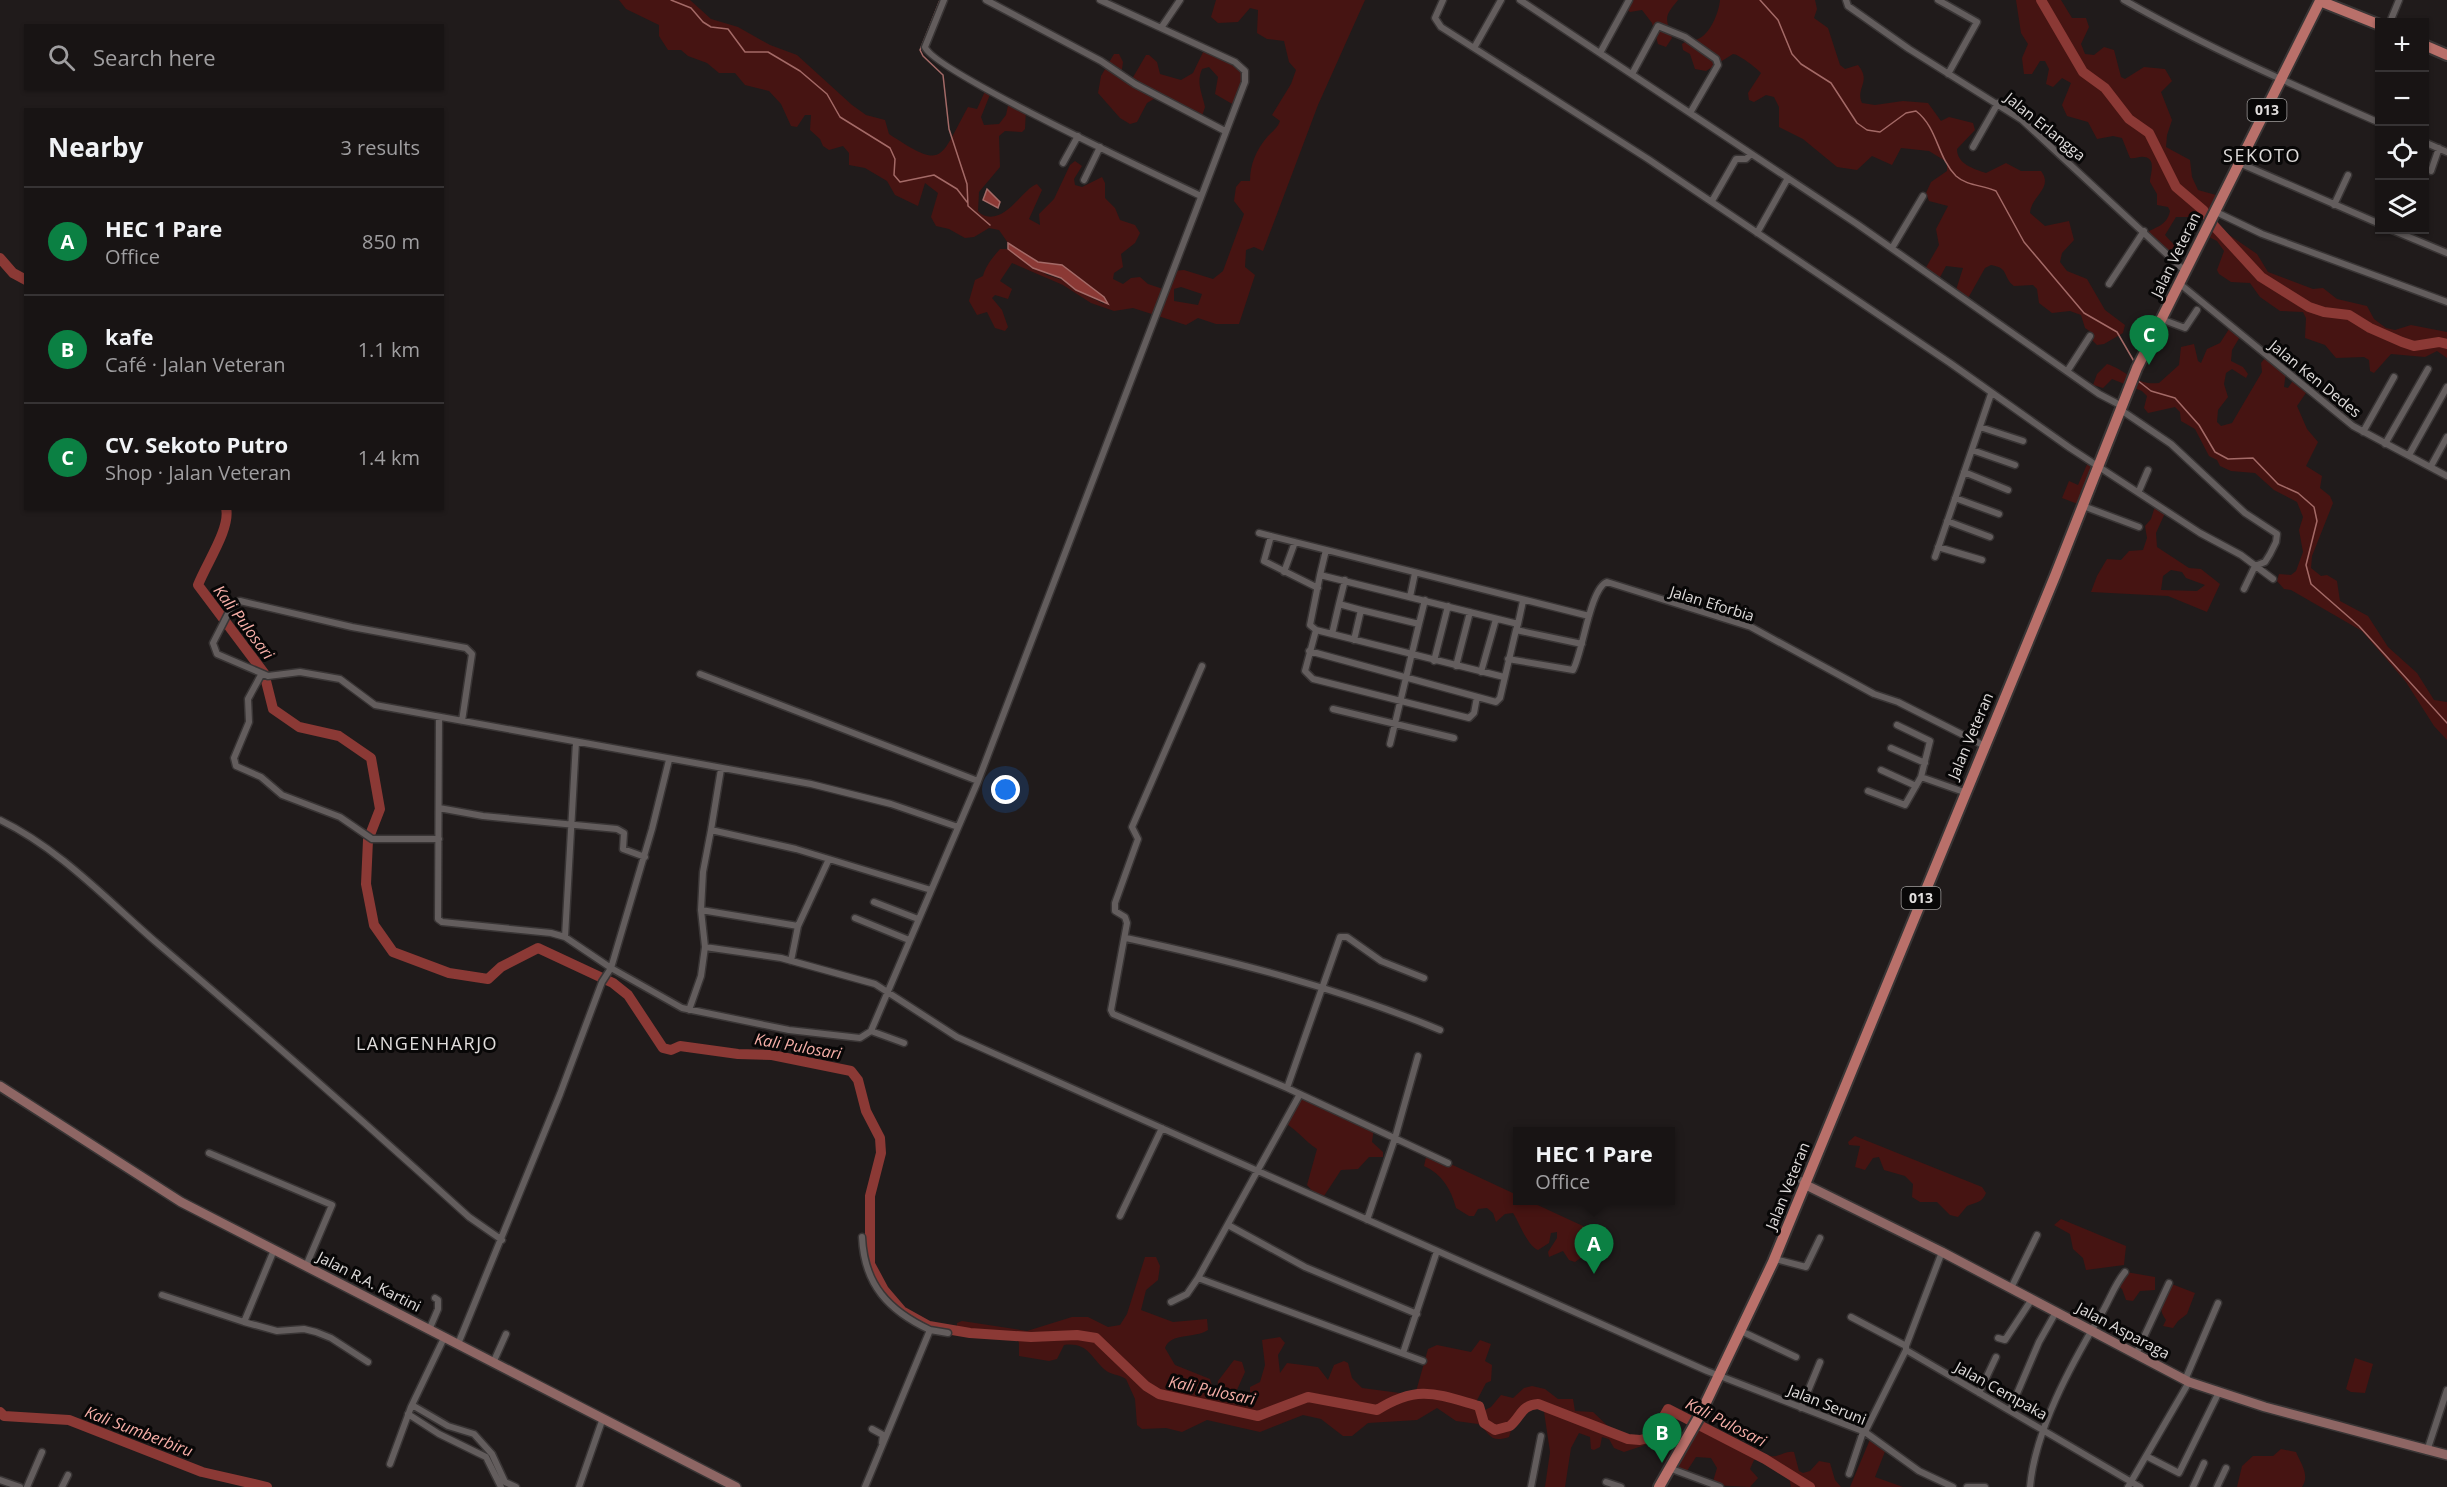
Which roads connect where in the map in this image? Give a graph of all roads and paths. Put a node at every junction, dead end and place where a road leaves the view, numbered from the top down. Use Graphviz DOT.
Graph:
graph roads {
  1 [pos="944,0"];
  2 [pos="986,0"];
  3 [pos="1101,0"];
  4 [pos="1180,0"];
  5 [pos="1443,0"];
  6 [pos="1501,0"];
  7 [pos="1520,0"];
  8 [pos="1629,0"];
  9 [pos="1846,0"];
  10 [pos="1938,0"];
  11 [pos="2124,0"];
  12 [pos="2319,0"];
  13 [pos="2399,0"];
  14 [pos="2392,18"];
  15 [pos="2375,24"];
  16 [pos="1161,28"];
  17 [pos="2429,47"];
  18 [pos="1474,48"];
  19 [pos="1600,53"];
  20 [pos="2447,55"];
  21 [pos="1632,74"];
  22 [pos="1948,74"];
  23 [pos="2282,81"];
  24 [pos="1998,103"];
  25 [pos="1690,113"];
  26 [pos="2375,121"];
  27 [pos="1225,131"];
  28 [pos="1078,136"];
  29 [pos="2429,144"];
  30 [pos="1100,147"];
  31 [pos="1973,147"];
  32 [pos="2439,148"];
  33 [pos="2447,152"];
  34 [pos="1751,154"];
  35 [pos="1063,163"];
  36 [pos="2238,163"];
  37 [pos="2431,171"];
  38 [pos="2348,175"];
  39 [pos="1788,178"];
  40 [pos="1084,180"];
  41 [pos="1201,196"];
  42 [pos="1923,196"];
  43 [pos="1712,201"];
  44 [pos="2334,205"];
  45 [pos="2211,217"];
  46 [pos="2375,222"];
  47 [pos="2144,231"];
  48 [pos="1757,233"];
  49 [pos="2402,234"];
  50 [pos="1892,248"];
  51 [pos="2447,253"];
  52 [pos="2185,271"];
  53 [pos="2109,284"];
  54 [pos="2180,284"];
  55 [pos="2447,302"];
  56 [pos="2197,310"];
  57 [pos="2161,319"];
  58 [pos="2090,336"];
  59 [pos="2428,369"];
  60 [pos="2068,370"];
  61 [pos="2394,377"];
  62 [pos="2447,387"];
  63 [pos="1991,394"];
  64 [pos="2121,408"];
  65 [pos="1980,427"];
  66 [pos="2363,432"];
  67 [pos="2447,437"];
  68 [pos="2023,441"];
  69 [pos="2385,444"];
  70 [pos="1972,450"];
  71 [pos="2409,455"];
  72 [pos="2015,465"];
  73 [pos="2099,466"];
  74 [pos="2431,466"];
  75 [pos="2148,470"];
  76 [pos="1964,472"];
  77 [pos="2447,476"];
  78 [pos="2008,490"];
  79 [pos="2139,491"];
  80 [pos="1955,498"];
  81 [pos="2083,506"];
  82 [pos="1999,514"];
  83 [pos="1947,521"];
  84 [pos="2139,527"];
  85 [pos="1259,533"];
  86 [pos="1271,536"];
  87 [pos="1990,537"];
  88 [pos="1295,542"];
  89 [pos="1938,547"];
  90 [pos="1326,550"];
  91 [pos="1935,557"];
  92 [pos="1982,560"];
  93 [pos="2255,566"];
  94 [pos="1284,572"];
  95 [pos="1415,573"];
  96 [pos="1320,575"];
  97 [pos="2273,579"];
  98 [pos="1345,580"];
  99 [pos="1318,588"];
  100 [pos="2244,589"];
  101 [pos="1410,597"];
  102 [pos="1425,600"];
  103 [pos="1523,601"];
  104 [pos="1339,604"];
  105 [pos="1448,606"];
  106 [pos="1361,610"];
  107 [pos="1470,612"];
  108 [pos="1589,616"];
  109 [pos="1496,619"];
  110 [pos="1419,624"];
  111 [pos="1517,627"];
  112 [pos="1316,630"];
  113 [pos="1332,634"];
  114 [pos="1354,640"];
  115 [pos="1582,644"];
  116 [pos="1310,651"];
  117 [pos="1411,656"];
  118 [pos="1508,659"];
  119 [pos="1434,661"];
  120 [pos="1202,666"];
  121 [pos="1456,666"];
  122 [pos="1481,672"];
  123 [pos="700,674"];
  124 [pos="263,675"];
  125 [pos="1406,678"];
  126 [pos="1504,678"];
  127 [pos="1477,698"];
  128 [pos="1401,700"];
  129 [pos="1334,709"];
  130 [pos="439,717"];
  131 [pos="462,721"];
  132 [pos="1395,724"];
  133 [pos="1897,725"];
  134 [pos="1454,738"];
  135 [pos="576,742"];
  136 [pos="1390,744"];
  137 [pos="1983,745"];
  138 [pos="1891,748"];
  139 [pos="669,760"];
  140 [pos="1925,763"];
  141 [pos="721,769"];
  142 [pos="1881,770"];
  143 [pos="1921,777"];
  144 [pos="978,781"];
  145 [pos="1916,786"];
  146 [pos="1868,791"];
  147 [pos="1964,792"];
  148 [pos="439,808"];
  149 [pos="0,820"];
  150 [pos="572,825"];
  151 [pos="958,827"];
  152 [pos="711,830"];
  153 [pos="439,839"];
  154 [pos="645,857"];
  155 [pos="829,859"];
  156 [pos="931,890"];
  157 [pos="874,902"];
  158 [pos="701,910"];
  159 [pos="855,918"];
  160 [pos="918,919"];
  161 [pos="798,926"];
  162 [pos="565,937"];
  163 [pos="1126,938"];
  164 [pos="909,940"];
  165 [pos="705,947"];
  166 [pos="791,961"];
  167 [pos="612,968"];
  168 [pos="1424,978"];
  169 [pos="1321,989"];
  170 [pos="888,990"];
  171 [pos="689,1010"];
  172 [pos="1440,1030"];
  173 [pos="871,1031"];
  174 [pos="904,1044"];
  175 [pos="1418,1056"];
  176 [pos="0,1086"];
  177 [pos="1287,1088"];
  178 [pos="1300,1094"];
  179 [pos="1162,1128"];
  180 [pos="1395,1138"];
  181 [pos="210,1153"];
  182 [pos="1448,1163"];
  183 [pos="1258,1171"];
  184 [pos="1789,1175"];
  185 [pos="1805,1183"];
  186 [pos="1120,1216"];
  187 [pos="1367,1220"];
  188 [pos="1228,1225"];
  189 [pos="2037,1236"];
  190 [pos="862,1237"];
  191 [pos="1820,1238"];
  192 [pos="502,1240"];
  193 [pos="274,1250"];
  194 [pos="1437,1251"];
  195 [pos="1942,1252"];
  196 [pos="1775,1259"];
  197 [pos="306,1266"];
  198 [pos="2125,1272"];
  199 [pos="1198,1278"];
  200 [pos="2169,1283"];
  201 [pos="2011,1288"];
  202 [pos="162,1295"];
  203 [pos="435,1298"];
  204 [pos="2032,1299"];
  205 [pos="1171,1302"];
  206 [pos="2218,1303"];
  207 [pos="2056,1312"];
  208 [pos="1417,1314"];
  209 [pos="1851,1317"];
  210 [pos="244,1322"];
  211 [pos="930,1329"];
  212 [pos="429,1330"];
  213 [pos="2090,1330"];
  214 [pos="1741,1331"];
  215 [pos="948,1333"];
  216 [pos="506,1334"];
  217 [pos="444,1338"];
  218 [pos="1998,1338"];
  219 [pos="458,1344"];
  220 [pos="1906,1348"];
  221 [pos="1403,1353"];
  222 [pos="2136,1354"];
  223 [pos="1796,1357"];
  224 [pos="1996,1357"];
  225 [pos="1422,1361"];
  226 [pos="368,1362"];
  227 [pos="1820,1362"];
  228 [pos="493,1363"];
  229 [pos="1718,1374"];
  230 [pos="2187,1381"];
  231 [pos="2447,1390"];
  232 [pos="1980,1393"];
  233 [pos="2218,1394"];
  234 [pos="2446,1398"];
  235 [pos="1802,1408"];
  236 [pos="410,1409"];
  237 [pos="2010,1410"];
  238 [pos="603,1418"];
  239 [pos="872,1429"];
  240 [pos="2044,1429"];
  241 [pos="1864,1432"];
  242 [pos="1541,1436"];
  243 [pos="2427,1451"];
  244 [pos="42,1452"];
  245 [pos="489,1455"];
  246 [pos="2447,1455"];
  247 [pos="2146,1456"];
  248 [pos="2204,1463"];
  249 [pos="390,1464"];
  250 [pos="1669,1468"];
  251 [pos="2226,1468"];
  252 [pos="1849,1473"];
  253 [pos="68,1475"];
  254 [pos="0,1480"];
  255 [pos="1606,1482"];
  256 [pos="2130,1484"];
  257 [pos="20,1487"];
  258 [pos="27,1487"];
  259 [pos="62,1487"];
  260 [pos="501,1487"];
  261 [pos="516,1487"];
  262 [pos="579,1487"];
  263 [pos="736,1487"];
  264 [pos="863,1487"];
  265 [pos="1530,1487"];
  266 [pos="1621,1487"];
  267 [pos="1659,1487"];
  268 [pos="1720,1487"];
  269 [pos="1953,1487"];
  270 [pos="1966,1487"];
  271 [pos="1985,1487"];
  272 [pos="2030,1487"];
  273 [pos="2140,1487"];
  274 [pos="2193,1487"];
  275 [pos="2217,1487"];
  1 -- 28 [label="street"];
  2 -- 27 [label="street"];
  3 -- 16 [label="street"];
  4 -- 16 [label="street"];
  5 -- 18 [label="street"];
  6 -- 18 [label="street"];
  7 -- 19 [label="street"];
  8 -- 19 [label="street"];
  9 -- 22 [label="street, Jalan Erlangga"];
  10 -- 22 [label="street"];
  11 -- 23 [label="street"];
  12 -- 15 [label="main road, 013"];
  12 -- 23 [label="main road, Jalan Veteran / 013"];
  13 -- 14 [label="street"];
  16 -- 27 [label="street"];
  17 -- 20 [label="main road"];
  18 -- 43 [label="street"];
  19 -- 21 [label="street"];
  21 -- 25 [label="street"];
  21 -- 25 [label="street"];
  22 -- 24 [label="street, Jalan Erlangga"];
  23 -- 26 [label="street"];
  23 -- 36 [label="main road, Jalan Veteran / 013"];
  24 -- 31 [label="street"];
  24 -- 47 [label="street, Jalan Erlangga"];
  25 -- 34 [label="street"];
  27 -- 41 [label="street"];
  28 -- 30 [label="street"];
  28 -- 35 [label="street"];
  29 -- 32 [label="street"];
  30 -- 40 [label="street"];
  30 -- 41 [label="street"];
  32 -- 33 [label="street"];
  32 -- 37 [label="street"];
  34 -- 39 [label="street"];
  34 -- 43 [label="street"];
  36 -- 44 [label="street"];
  36 -- 45 [label="main road, Jalan Veteran / 013"];
  38 -- 44 [label="street"];
  39 -- 48 [label="street"];
  39 -- 50 [label="street"];
  41 -- 144 [label="street"];
  42 -- 50 [label="street"];
  43 -- 48 [label="street"];
  44 -- 46 [label="street"];
  45 -- 52 [label="main road, Jalan Veteran / 013"];
  45 -- 55 [label="street"];
  47 -- 52 [label="street, Jalan Erlangga"];
  47 -- 53 [label="street"];
  48 -- 63 [label="street"];
  49 -- 51 [label="street"];
  50 -- 60 [label="street"];
  52 -- 54 [label="main road, Jalan Veteran / 013"];
  54 -- 57 [label="main road, Jalan Veteran / 013"];
  54 -- 66 [label="street, Jalan Ken Dedes"];
  56 -- 57 [label="street"];
  57 -- 64 [label="main road, Jalan Veteran / 013"];
  58 -- 60 [label="street"];
  59 -- 69 [label="street"];
  60 -- 64 [label="street"];
  61 -- 66 [label="street"];
  62 -- 71 [label="street"];
  63 -- 65 [label="street"];
  63 -- 73 [label="street"];
  64 -- 73 [label="main road, Jalan Veteran / 013"];
  64 -- 93 [label="street"];
  65 -- 68 [label="street"];
  65 -- 70 [label="street"];
  66 -- 69 [label="street, Jalan Ken Dedes"];
  67 -- 74 [label="street"];
  69 -- 71 [label="street, Jalan Ken Dedes"];
  70 -- 72 [label="street"];
  70 -- 76 [label="street"];
  71 -- 74 [label="street, Jalan Ken Dedes"];
  73 -- 79 [label="street"];
  73 -- 81 [label="main road, Jalan Veteran / 013"];
  74 -- 77 [label="street, Jalan Ken Dedes"];
  75 -- 79 [label="street"];
  76 -- 78 [label="street"];
  76 -- 80 [label="street"];
  79 -- 93 [label="street"];
  80 -- 82 [label="street"];
  80 -- 83 [label="street"];
  81 -- 84 [label="street"];
  81 -- 137 [label="main road, Jalan Veteran / 013"];
  83 -- 87 [label="street"];
  83 -- 89 [label="street"];
  85 -- 86 [label="street"];
  86 -- 88 [label="street"];
  86 -- 94 [label="street"];
  88 -- 90 [label="street"];
  88 -- 94 [label="street"];
  89 -- 91 [label="street"];
  89 -- 92 [label="street"];
  90 -- 95 [label="street"];
  90 -- 96 [label="street"];
  93 -- 97 [label="street"];
  93 -- 100 [label="street"];
  94 -- 99 [label="street"];
  95 -- 101 [label="street"];
  95 -- 103 [label="street"];
  96 -- 98 [label="street"];
  96 -- 99 [label="street"];
  98 -- 101 [label="street"];
  98 -- 104 [label="street"];
  99 -- 112 [label="street"];
  101 -- 102 [label="street"];
  102 -- 105 [label="street"];
  102 -- 110 [label="street"];
  103 -- 108 [label="street"];
  103 -- 111 [label="street"];
  104 -- 106 [label="street"];
  104 -- 113 [label="street"];
  105 -- 107 [label="street"];
  105 -- 119 [label="street"];
  106 -- 110 [label="street"];
  106 -- 114 [label="street"];
  107 -- 109 [label="street"];
  107 -- 121 [label="street"];
  108 -- 115 [label="street, Jalan Eforbia"];
  108 -- 137 [label="street, Jalan Eforbia"];
  109 -- 111 [label="street"];
  109 -- 122 [label="street"];
  110 -- 117 [label="street"];
  111 -- 115 [label="street"];
  111 -- 118 [label="street"];
  112 -- 113 [label="street"];
  112 -- 116 [label="street"];
  113 -- 114 [label="street"];
  114 -- 117 [label="street"];
  115 -- 118 [label="street, Jalan Eforbia"];
  116 -- 125 [label="street"];
  116 -- 128 [label="street"];
  117 -- 119 [label="street"];
  117 -- 125 [label="street"];
  118 -- 126 [label="street"];
  119 -- 121 [label="street"];
  120 -- 163 [label="street"];
  121 -- 122 [label="street"];
  122 -- 126 [label="street"];
  123 -- 144 [label="street"];
  124 -- 130 [label="street"];
  124 -- 131 [label="street"];
  124 -- 153 [label="street"];
  125 -- 127 [label="street"];
  125 -- 128 [label="street"];
  126 -- 127 [label="street"];
  127 -- 128 [label="street"];
  128 -- 132 [label="street"];
  129 -- 132 [label="street"];
  130 -- 131 [label="street"];
  130 -- 148 [label="street"];
  131 -- 135 [label="street"];
  132 -- 134 [label="street"];
  132 -- 136 [label="street"];
  133 -- 140 [label="street"];
  135 -- 139 [label="street"];
  135 -- 150 [label="street"];
  137 -- 147 [label="main road, Jalan Veteran / 013"];
  138 -- 140 [label="street"];
  139 -- 141 [label="street"];
  139 -- 154 [label="street"];
  140 -- 143 [label="street"];
  141 -- 151 [label="street"];
  141 -- 152 [label="street"];
  142 -- 145 [label="street"];
  143 -- 145 [label="street"];
  143 -- 147 [label="street"];
  144 -- 151 [label="street"];
  145 -- 146 [label="street"];
  147 -- 185 [label="main road, Jalan Veteran / 013"];
  148 -- 150 [label="street"];
  148 -- 153 [label="street"];
  149 -- 192 [label="street"];
  150 -- 154 [label="street"];
  150 -- 162 [label="street"];
  151 -- 156 [label="street"];
  152 -- 155 [label="street"];
  152 -- 158 [label="street"];
  153 -- 162 [label="street"];
  154 -- 167 [label="street"];
  155 -- 156 [label="street"];
  155 -- 161 [label="street"];
  156 -- 160 [label="street"];
  157 -- 160 [label="street"];
  158 -- 161 [label="street"];
  158 -- 165 [label="street"];
  159 -- 164 [label="street"];
  160 -- 164 [label="street"];
  161 -- 166 [label="street"];
  162 -- 167 [label="street"];
  163 -- 169 [label="street"];
  163 -- 177 [label="street"];
  164 -- 170 [label="street"];
  165 -- 166 [label="street, Jalan Seruni"];
  165 -- 171 [label="street"];
  166 -- 170 [label="street, Jalan Seruni"];
  167 -- 171 [label="street"];
  167 -- 192 [label="street"];
  168 -- 169 [label="street"];
  169 -- 172 [label="street"];
  169 -- 177 [label="street"];
  170 -- 173 [label="street"];
  170 -- 179 [label="street, Jalan Seruni"];
  171 -- 173 [label="street"];
  173 -- 174 [label="street"];
  175 -- 180 [label="street"];
  176 -- 193 [label="main road, Jalan R.A. Kartini"];
  177 -- 178 [label="street"];
  178 -- 180 [label="street"];
  178 -- 183 [label="street"];
  179 -- 183 [label="street, Jalan Seruni"];
  179 -- 186 [label="street"];
  180 -- 182 [label="street"];
  180 -- 187 [label="street"];
  181 -- 197 [label="street"];
  183 -- 187 [label="street, Jalan Seruni"];
  183 -- 188 [label="street"];
  184 -- 185 [label="street"];
  185 -- 195 [label="main road, Jalan Asparaga"];
  185 -- 196 [label="main road, Jalan Veteran / 013"];
  187 -- 194 [label="street, Jalan Seruni"];
  188 -- 199 [label="street"];
  188 -- 208 [label="street"];
  189 -- 201 [label="street"];
  190 -- 211 [label="street"];
  191 -- 196 [label="street"];
  192 -- 219 [label="street"];
  193 -- 197 [label="main road, Jalan R.A. Kartini"];
  193 -- 210 [label="street"];
  194 -- 208 [label="street"];
  194 -- 229 [label="street, Jalan Seruni"];
  195 -- 201 [label="main road, Jalan Asparaga"];
  195 -- 220 [label="street"];
  196 -- 214 [label="main road, Jalan Veteran / 013"];
  197 -- 212 [label="main road, Jalan R.A. Kartini"];
  198 -- 213 [label="street"];
  199 -- 205 [label="street"];
  199 -- 221 [label="street"];
  200 -- 222 [label="street"];
  201 -- 204 [label="main road, Jalan Asparaga"];
  202 -- 210 [label="street"];
  203 -- 212 [label="street"];
  204 -- 207 [label="main road, Jalan Asparaga"];
  204 -- 218 [label="street"];
  206 -- 230 [label="street"];
  207 -- 213 [label="main road, Jalan Asparaga"];
  207 -- 237 [label="street"];
  208 -- 221 [label="street"];
  209 -- 220 [label="street, Jalan Cempaka"];
  210 -- 226 [label="street"];
  211 -- 215 [label="street"];
  211 -- 264 [label="street"];
  212 -- 217 [label="main road, Jalan R.A. Kartini"];
  213 -- 222 [label="main road, Jalan Asparaga"];
  213 -- 240 [label="street"];
  214 -- 223 [label="street"];
  214 -- 229 [label="main road, Jalan Veteran / 013"];
  216 -- 228 [label="street"];
  217 -- 219 [label="main road, Jalan R.A. Kartini"];
  217 -- 236 [label="street"];
  219 -- 228 [label="main road, Jalan R.A. Kartini"];
  220 -- 232 [label="street, Jalan Cempaka"];
  220 -- 241 [label="street"];
  221 -- 225 [label="street"];
  222 -- 230 [label="main road, Jalan Asparaga"];
  224 -- 232 [label="street"];
  227 -- 235 [label="street"];
  228 -- 238 [label="main road, Jalan R.A. Kartini"];
  229 -- 235 [label="street, Jalan Seruni"];
  229 -- 250 [label="main road, Jalan Veteran / 013"];
  230 -- 233 [label="main road, Jalan Asparaga"];
  230 -- 247 [label="street"];
  231 -- 234 [label="street"];
  232 -- 237 [label="street, Jalan Cempaka"];
  233 -- 243 [label="main road, Jalan Asparaga"];
  233 -- 247 [label="street"];
  234 -- 243 [label="street"];
  235 -- 241 [label="street, Jalan Seruni"];
  236 -- 245 [label="street"];
  236 -- 245 [label="street"];
  236 -- 249 [label="street"];
  237 -- 240 [label="street, Jalan Cempaka"];
  238 -- 262 [label="street"];
  238 -- 263 [label="main road, Jalan R.A. Kartini"];
  239 -- 264 [label="street"];
  240 -- 256 [label="street, Jalan Cempaka"];
  240 -- 272 [label="street"];
  241 -- 252 [label="street"];
  241 -- 269 [label="street, Jalan Seruni"];
  242 -- 265 [label="street"];
  243 -- 246 [label="main road, Jalan Asparaga"];
  244 -- 258 [label="street"];
  245 -- 260 [label="street"];
  245 -- 261 [label="street"];
  247 -- 256 [label="street"];
  248 -- 274 [label="street"];
  250 -- 267 [label="main road, Jalan Veteran / 013"];
  250 -- 268 [label="street"];
  251 -- 275 [label="street"];
  253 -- 259 [label="street"];
  254 -- 257 [label="street"];
  255 -- 266 [label="street"];
  256 -- 273 [label="street, Jalan Cempaka"];
  270 -- 271 [label="street"];
}
